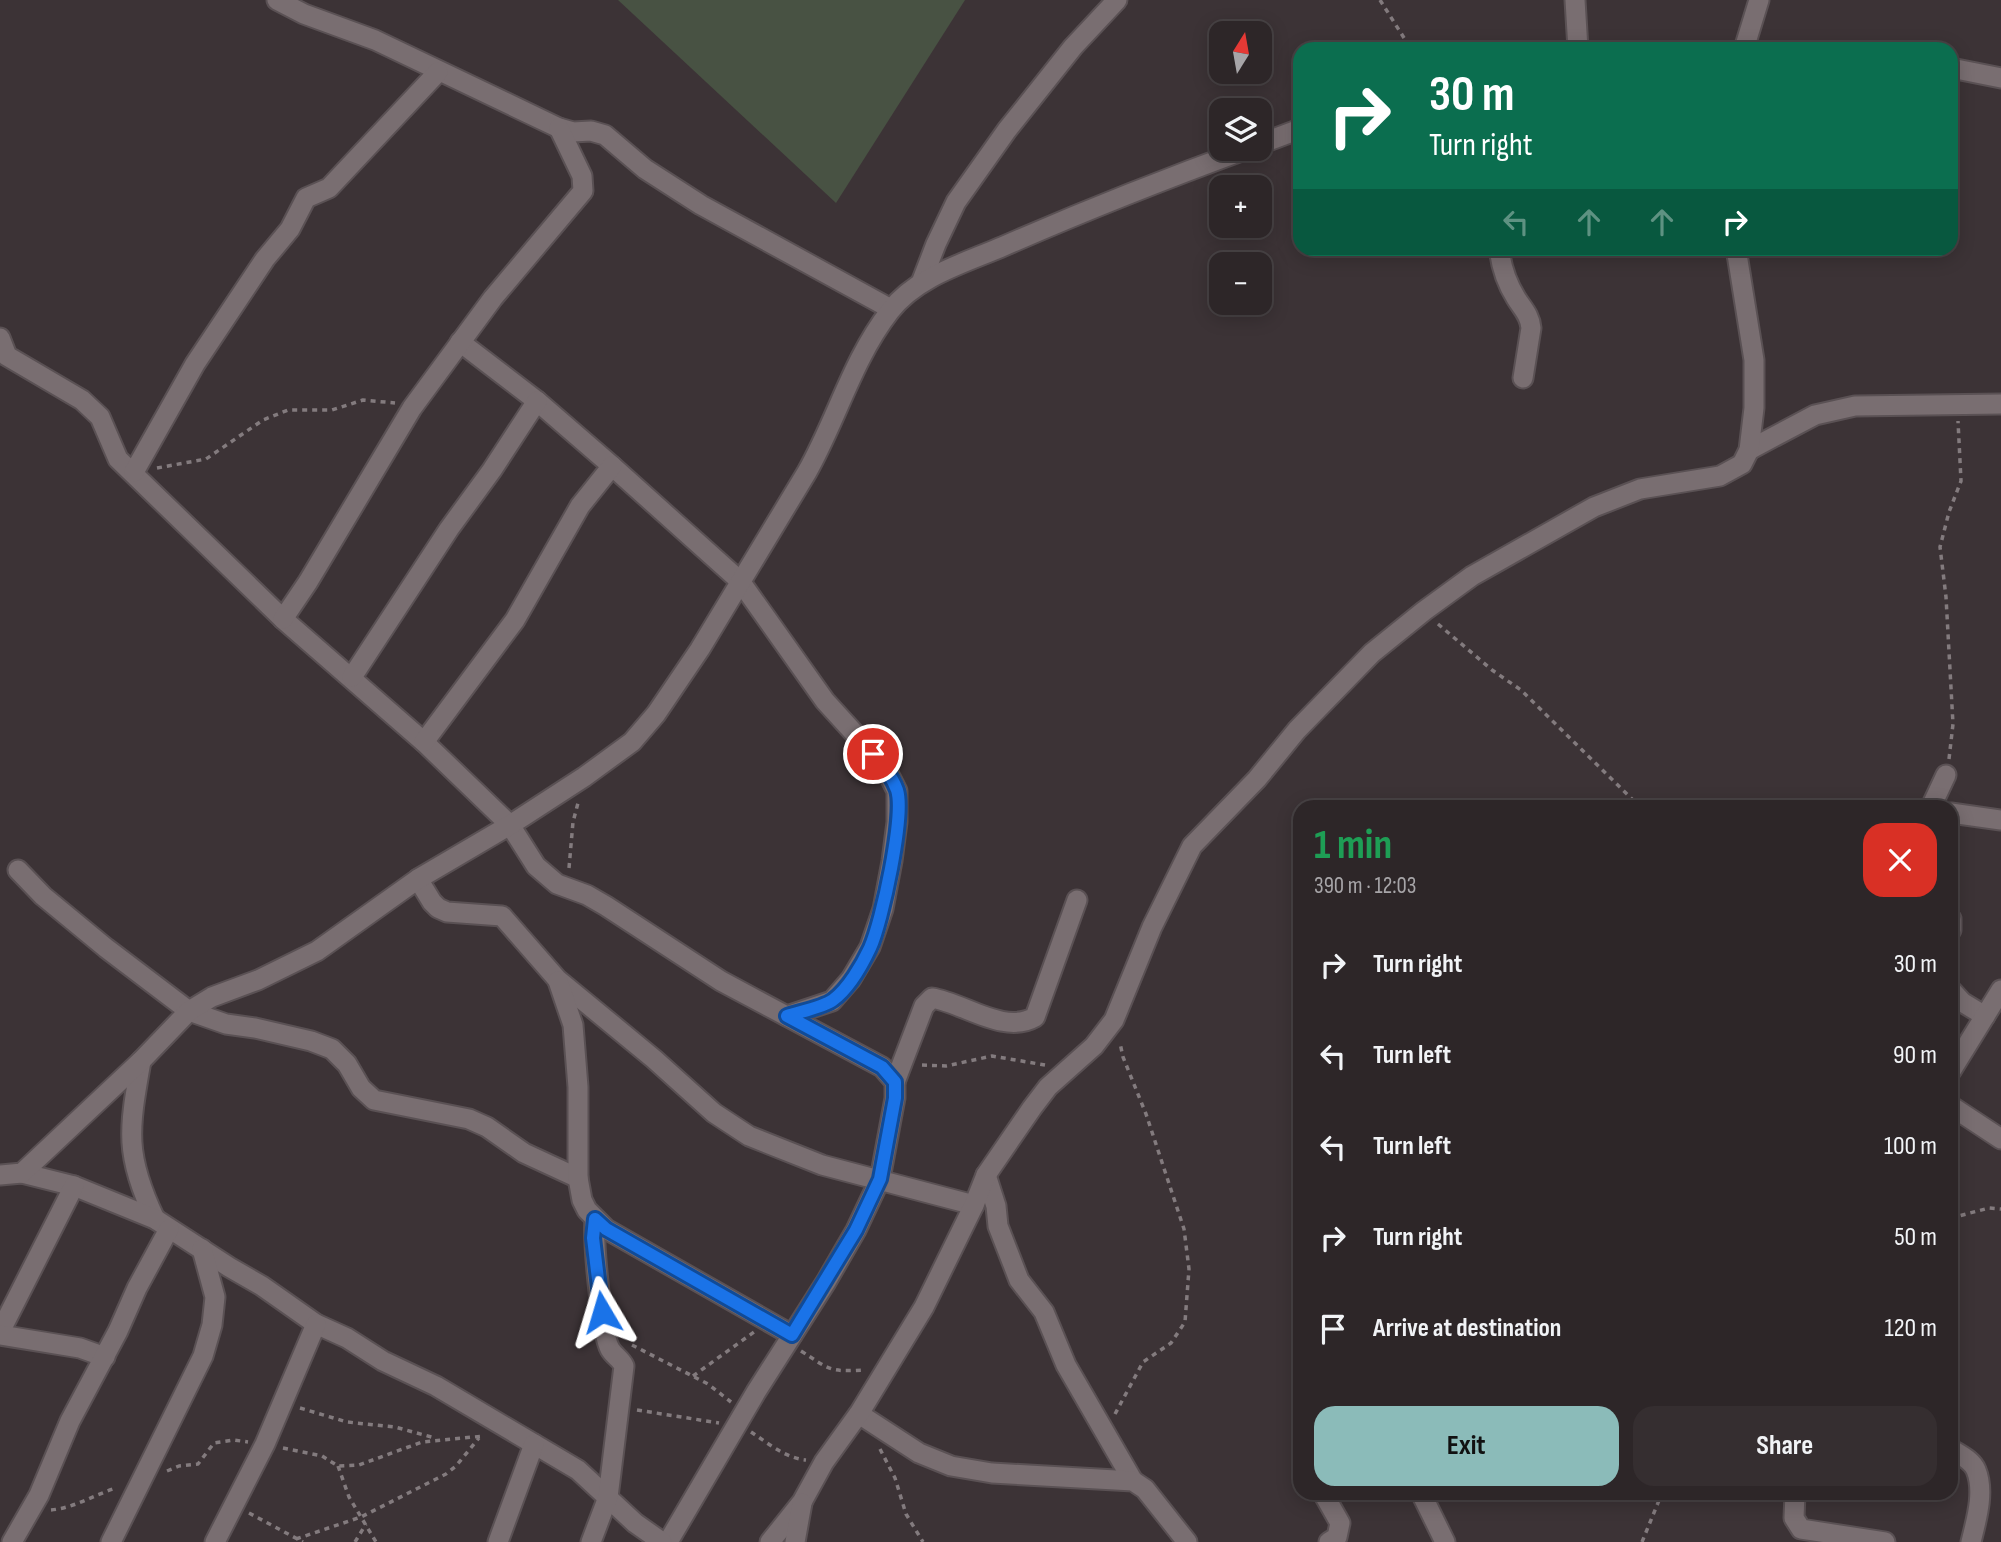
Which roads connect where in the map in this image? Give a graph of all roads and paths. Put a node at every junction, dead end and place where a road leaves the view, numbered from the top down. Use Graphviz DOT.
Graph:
graph roads {
  1 [pos="277,0"];
  2 [pos="1117,0"];
  3 [pos="1380,0"];
  4 [pos="1575,0"];
  5 [pos="1759,0"];
  6 [pos="1407,42"];
  7 [pos="1578,42"];
  8 [pos="1746,42"];
  9 [pos="1958,69"];
  10 [pos="438,72"];
  11 [pos="2001,78"];
  12 [pos="559,128"];
  13 [pos="1293,132"];
  14 [pos="1272,140"];
  15 [pos="1216,161"];
  16 [pos="1500,256"];
  17 [pos="1737,256"];
  18 [pos="921,282"];
  19 [pos="891,309"];
  20 [pos="0,338"];
  21 [pos="460,342"];
  22 [pos="1523,378"];
  23 [pos="537,401"];
  24 [pos="1958,403"];
  25 [pos="2001,404"];
  26 [pos="412,408"];
  27 [pos="1749,450"];
  28 [pos="612,466"];
  29 [pos="134,472"];
  30 [pos="740,581"];
  31 [pos="1424,611"];
  32 [pos="283,619"];
  33 [pos="352,677"];
  34 [pos="424,742"];
  35 [pos="1946,775"];
  36 [pos="584,777"];
  37 [pos="1633,800"];
  38 [pos="1934,800"];
  39 [pos="1958,814"];
  40 [pos="2001,820"];
  41 [pos="510,825"];
  42 [pos="18,870"];
  43 [pos="418,879"];
  44 [pos="568,888"];
  45 [pos="1077,900"];
  46 [pos="557,979"];
  47 [pos="2001,990"];
  48 [pos="1958,998"];
  49 [pos="189,1011"];
  50 [pos="787,1016"];
  51 [pos="1984,1016"];
  52 [pos="1114,1020"];
  53 [pos="1958,1052"];
  54 [pos="903,1060"];
  55 [pos="141,1061"];
  56 [pos="1072,1065"];
  57 [pos="895,1082"];
  58 [pos="1958,1111"];
  59 [pos="2001,1139"];
  60 [pos="22,1173"];
  61 [pos="0,1175"];
  62 [pos="986,1175"];
  63 [pos="578,1178"];
  64 [pos="880,1179"];
  65 [pos="74,1186"];
  66 [pos="974,1205"];
  67 [pos="2001,1209"];
  68 [pos="1958,1216"];
  69 [pos="595,1219"];
  70 [pos="162,1224"];
  71 [pos="202,1249"];
  72 [pos="769,1322"];
  73 [pos="316,1324"];
  74 [pos="606,1333"];
  75 [pos="0,1334"];
  76 [pos="790,1339"];
  77 [pos="105,1357"];
  78 [pos="887,1368"];
  79 [pos="693,1376"];
  80 [pos="283,1403"];
  81 [pos="617,1408"];
  82 [pos="861,1415"];
  83 [pos="739,1421"];
  84 [pos="510,1429"];
  85 [pos="1107,1432"];
  86 [pos="480,1437"];
  87 [pos="437,1439"];
  88 [pos="265,1444"];
  89 [pos="534,1444"];
  90 [pos="1958,1453"];
  91 [pos="824,1462"];
  92 [pos="338,1466"];
  93 [pos="142,1480"];
  94 [pos="1133,1481"];
  95 [pos="608,1497"];
  96 [pos="1327,1500"];
  97 [pos="1425,1500"];
  98 [pos="1659,1500"];
  99 [pos="1795,1500"];
  100 [pos="802,1502"];
  101 [pos="236,1505"];
  102 [pos="33,1506"];
  103 [pos="361,1517"];
  104 [pos="366,1524"];
  105 [pos="1819,1538"];
  106 [pos="296,1539"];
  107 [pos="12,1542"];
  108 [pos="111,1542"];
  109 [pos="215,1542"];
  110 [pos="303,1542"];
  111 [pos="355,1542"];
  112 [pos="376,1542"];
  113 [pos="498,1542"];
  114 [pos="592,1542"];
  115 [pos="662,1542"];
  116 [pos="668,1542"];
  117 [pos="771,1542"];
  118 [pos="795,1542"];
  119 [pos="922,1542"];
  120 [pos="1187,1542"];
  121 [pos="1329,1542"];
  122 [pos="1445,1542"];
  123 [pos="1642,1542"];
  124 [pos="1885,1542"];
  125 [pos="1971,1542"];
  1 -- 10 [label="street"];
  2 -- 18 [label="street"];
  3 -- 6 [label="path"];
  4 -- 7 [label="street"];
  5 -- 8 [label="street"];
  9 -- 11 [label="street"];
  10 -- 12 [label="street"];
  10 -- 29 [label="street"];
  12 -- 19 [label="street"];
  12 -- 21 [label="street"];
  13 -- 14 [label="street"];
  15 -- 18 [label="street"];
  16 -- 22 [label="street"];
  17 -- 27 [label="street"];
  18 -- 19 [label="street"];
  19 -- 30 [label="street"];
  20 -- 29 [label="street"];
  21 -- 23 [label="street"];
  21 -- 26 [label="street"];
  23 -- 28 [label="street"];
  23 -- 33 [label="street"];
  24 -- 25 [label="street"];
  24 -- 27 [label="street"];
  24 -- 35 [label="path"];
  26 -- 29 [label="path"];
  26 -- 32 [label="street"];
  27 -- 31 [label="street"];
  28 -- 30 [label="street"];
  28 -- 34 [label="street"];
  29 -- 32 [label="street"];
  30 -- 36 [label="street"];
  30 -- 50 [label="street"];
  31 -- 37 [label="path"];
  31 -- 52 [label="street"];
  32 -- 33 [label="street"];
  33 -- 34 [label="street"];
  34 -- 41 [label="street"];
  35 -- 38 [label="street"];
  36 -- 41 [label="street"];
  36 -- 44 [label="path"];
  39 -- 40 [label="street"];
  41 -- 43 [label="street"];
  41 -- 44 [label="street"];
  42 -- 49 [label="street"];
  43 -- 46 [label="street"];
  43 -- 49 [label="street"];
  44 -- 50 [label="street"];
  45 -- 54 [label="street"];
  46 -- 63 [label="street"];
  46 -- 64 [label="street"];
  47 -- 51 [label="street"];
  48 -- 51 [label="street"];
  49 -- 55 [label="street"];
  49 -- 63 [label="street"];
  50 -- 57 [label="street"];
  51 -- 53 [label="street"];
  52 -- 56 [label="street"];
  52 -- 85 [label="path"];
  54 -- 56 [label="path"];
  54 -- 57 [label="street"];
  55 -- 60 [label="street"];
  55 -- 70 [label="street"];
  56 -- 62 [label="street"];
  57 -- 64 [label="street"];
  58 -- 59 [label="street"];
  60 -- 61 [label="street"];
  60 -- 65 [label="street"];
  62 -- 66 [label="street"];
  62 -- 85 [label="street"];
  63 -- 69 [label="street"];
  64 -- 66 [label="street"];
  64 -- 76 [label="street"];
  65 -- 70 [label="street"];
  65 -- 75 [label="street"];
  66 -- 78 [label="street"];
  67 -- 68 [label="path"];
  69 -- 72 [label="street"];
  69 -- 74 [label="street"];
  70 -- 71 [label="street"];
  70 -- 77 [label="street"];
  71 -- 73 [label="street"];
  71 -- 93 [label="street"];
  72 -- 76 [label="street"];
  72 -- 79 [label="path"];
  73 -- 80 [label="street"];
  73 -- 84 [label="street"];
  74 -- 79 [label="path"];
  74 -- 81 [label="street"];
  75 -- 77 [label="street"];
  76 -- 78 [label="path"];
  76 -- 83 [label="street"];
  77 -- 102 [label="street"];
  78 -- 82 [label="street"];
  79 -- 83 [label="path"];
  80 -- 87 [label="path"];
  80 -- 88 [label="street"];
  81 -- 83 [label="path"];
  81 -- 95 [label="street"];
  82 -- 91 [label="street"];
  82 -- 94 [label="street"];
  82 -- 119 [label="path"];
  83 -- 91 [label="path"];
  83 -- 116 [label="street"];
  84 -- 86 [label="path"];
  84 -- 89 [label="street"];
  85 -- 94 [label="street"];
  86 -- 87 [label="path"];
  86 -- 103 [label="path"];
  87 -- 92 [label="path"];
  88 -- 92 [label="path"];
  88 -- 93 [label="path"];
  88 -- 101 [label="street"];
  89 -- 95 [label="street"];
  89 -- 113 [label="street"];
  90 -- 125 [label="street"];
  91 -- 100 [label="street"];
  92 -- 103 [label="path"];
  93 -- 102 [label="path"];
  93 -- 108 [label="street"];
  94 -- 120 [label="street"];
  95 -- 114 [label="street"];
  95 -- 115 [label="street"];
  96 -- 121 [label="street"];
  97 -- 122 [label="street"];
  98 -- 123 [label="path"];
  99 -- 105 [label="street"];
  100 -- 117 [label="street"];
  100 -- 118 [label="street"];
  101 -- 106 [label="path"];
  101 -- 109 [label="street"];
  102 -- 107 [label="street"];
  103 -- 104 [label="path"];
  103 -- 106 [label="path"];
  104 -- 111 [label="path"];
  104 -- 112 [label="path"];
  105 -- 124 [label="street"];
  106 -- 110 [label="path"];
}
